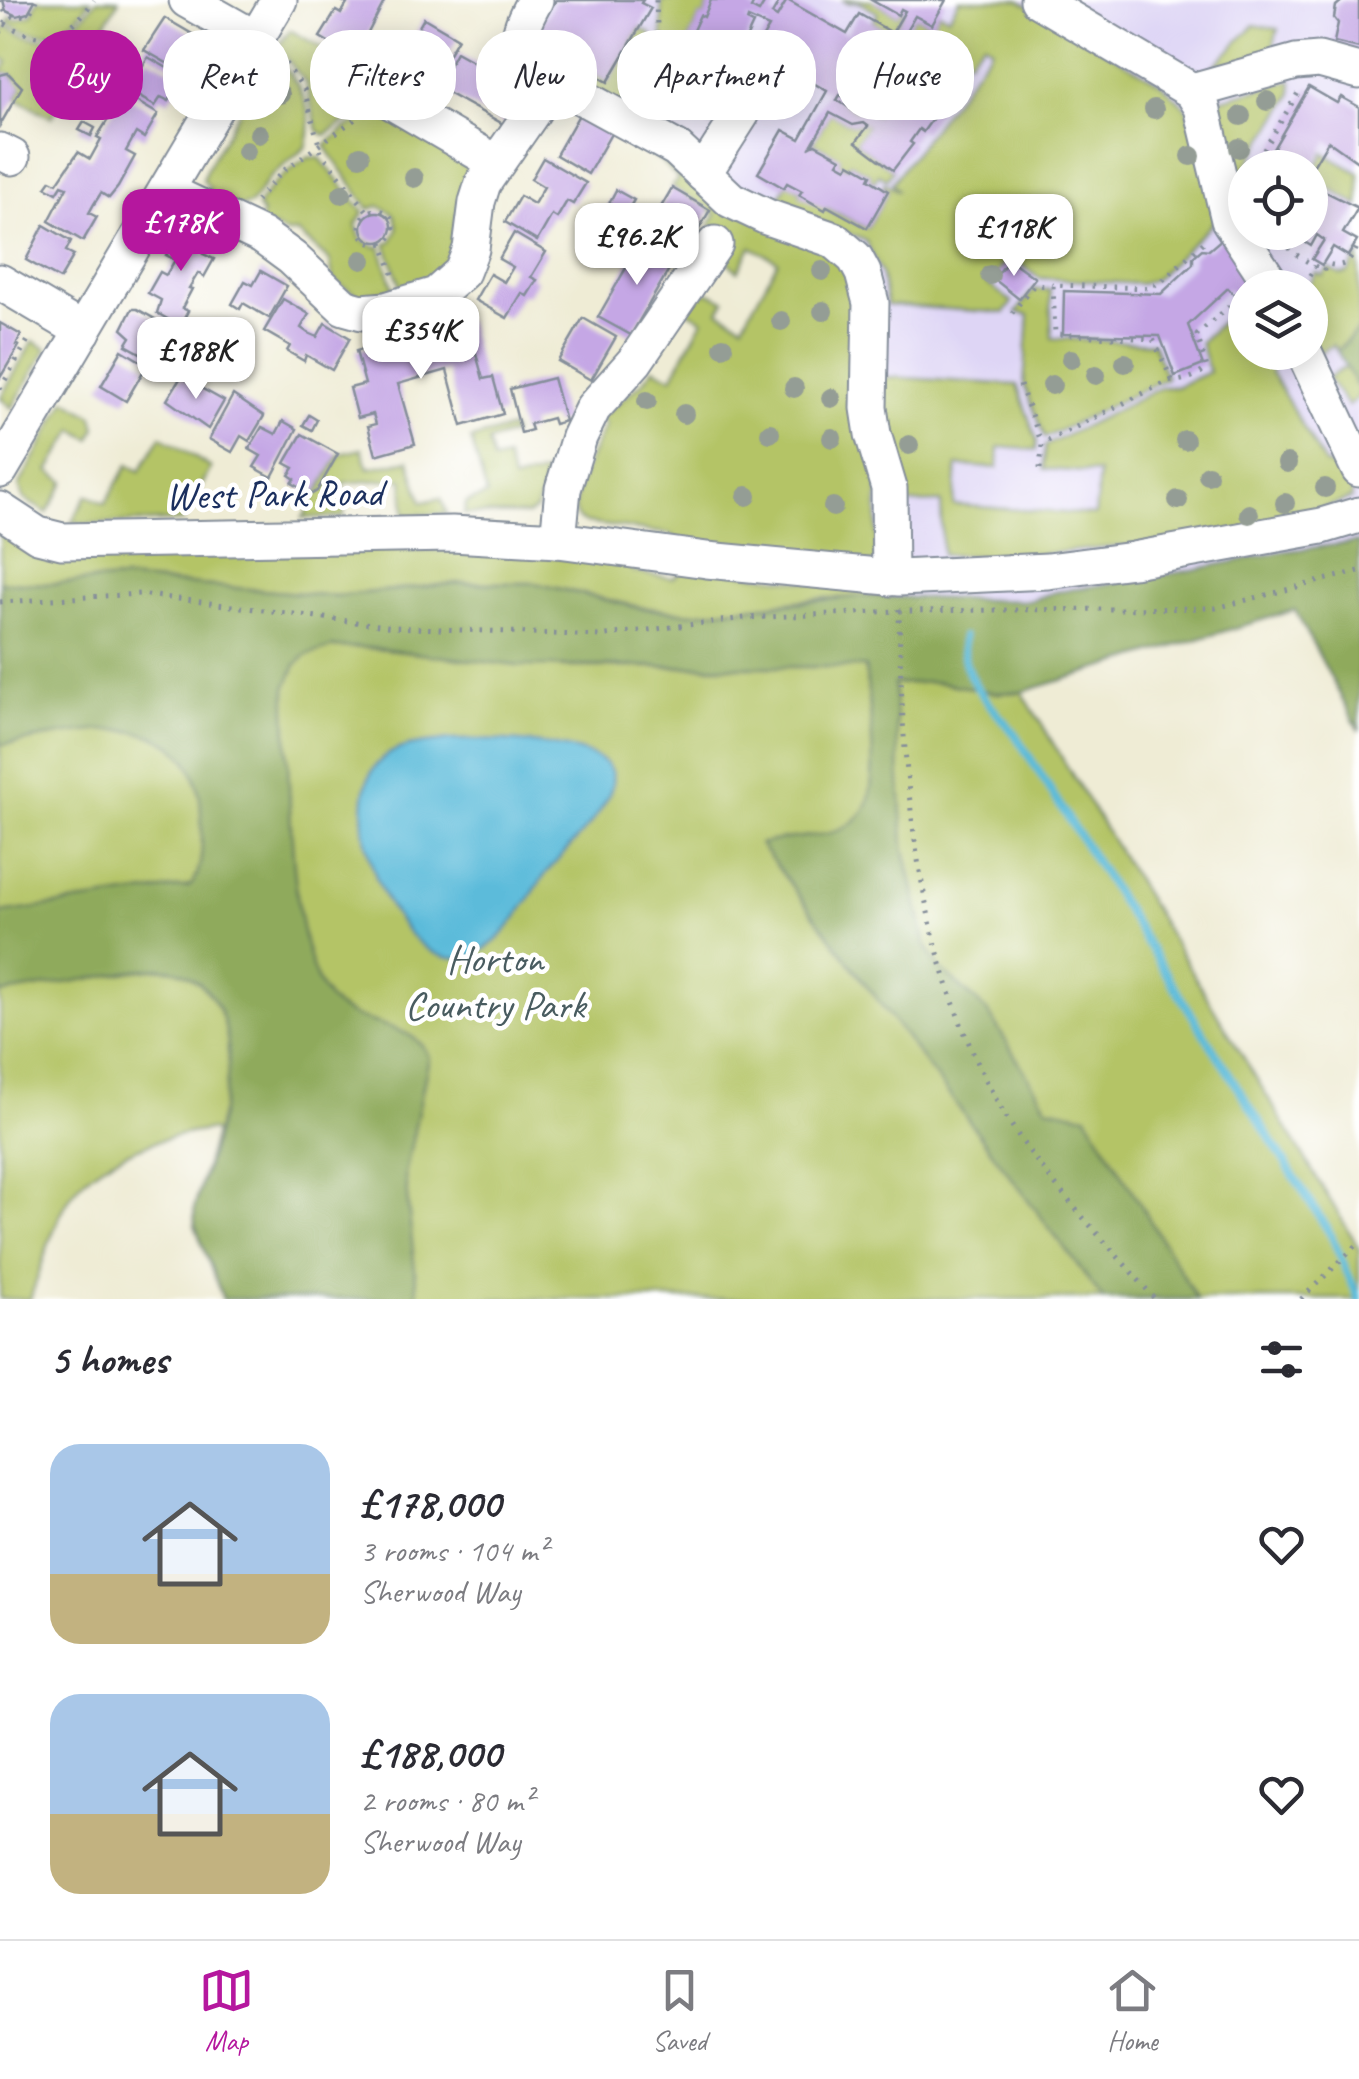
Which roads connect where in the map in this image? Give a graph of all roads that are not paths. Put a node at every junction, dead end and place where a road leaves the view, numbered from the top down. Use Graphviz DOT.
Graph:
graph roads {
  1 [pos="187,0"];
  2 [pos="279,0"];
  3 [pos="536,0"];
  4 [pos="1038,0"];
  5 [pos="240,30"];
  6 [pos="261,30"];
  7 [pos="1359,70"];
  8 [pos="1192,91"];
  9 [pos="208,120"];
  10 [pos="423,120"];
  11 [pos="526,120"];
  12 [pos="738,120"];
  13 [pos="496,162"];
  14 [pos="703,174"];
  15 [pos="166,191"];
  16 [pos="715,244"];
  17 [pos="1262,270"];
  18 [pos="0,282"];
  19 [pos="84,330"];
  20 [pos="1312,370"];
  21 [pos="1359,469"];
  22 [pos="0,470"];
  23 [pos="0,510"];
  24 [pos="1359,515"];
  25 [pos="558,540"];
  26 [pos="894,595"];
  1 -- 5 [label="street"];
  2 -- 6 [label="street"];
  3 -- 14 [label="street"];
  4 -- 8 [label="street"];
  7 -- 8 [label="street"];
  8 -- 17 [label="street"];
  9 -- 15 [label="street"];
  10 -- 13 [label="street"];
  11 -- 13 [label="street"];
  12 -- 14 [label="street"];
  13 -- 15 [label="street"];
  14 -- 26 [label="street"];
  15 -- 19 [label="street"];
  16 -- 25 [label="street"];
  18 -- 19 [label="street"];
  19 -- 22 [label="street"];
  20 -- 21 [label="street"];
  23 -- 25 [label="street, West Park Road"];
  24 -- 26 [label="street, West Park Road"];
  25 -- 26 [label="street, West Park Road"];
}
